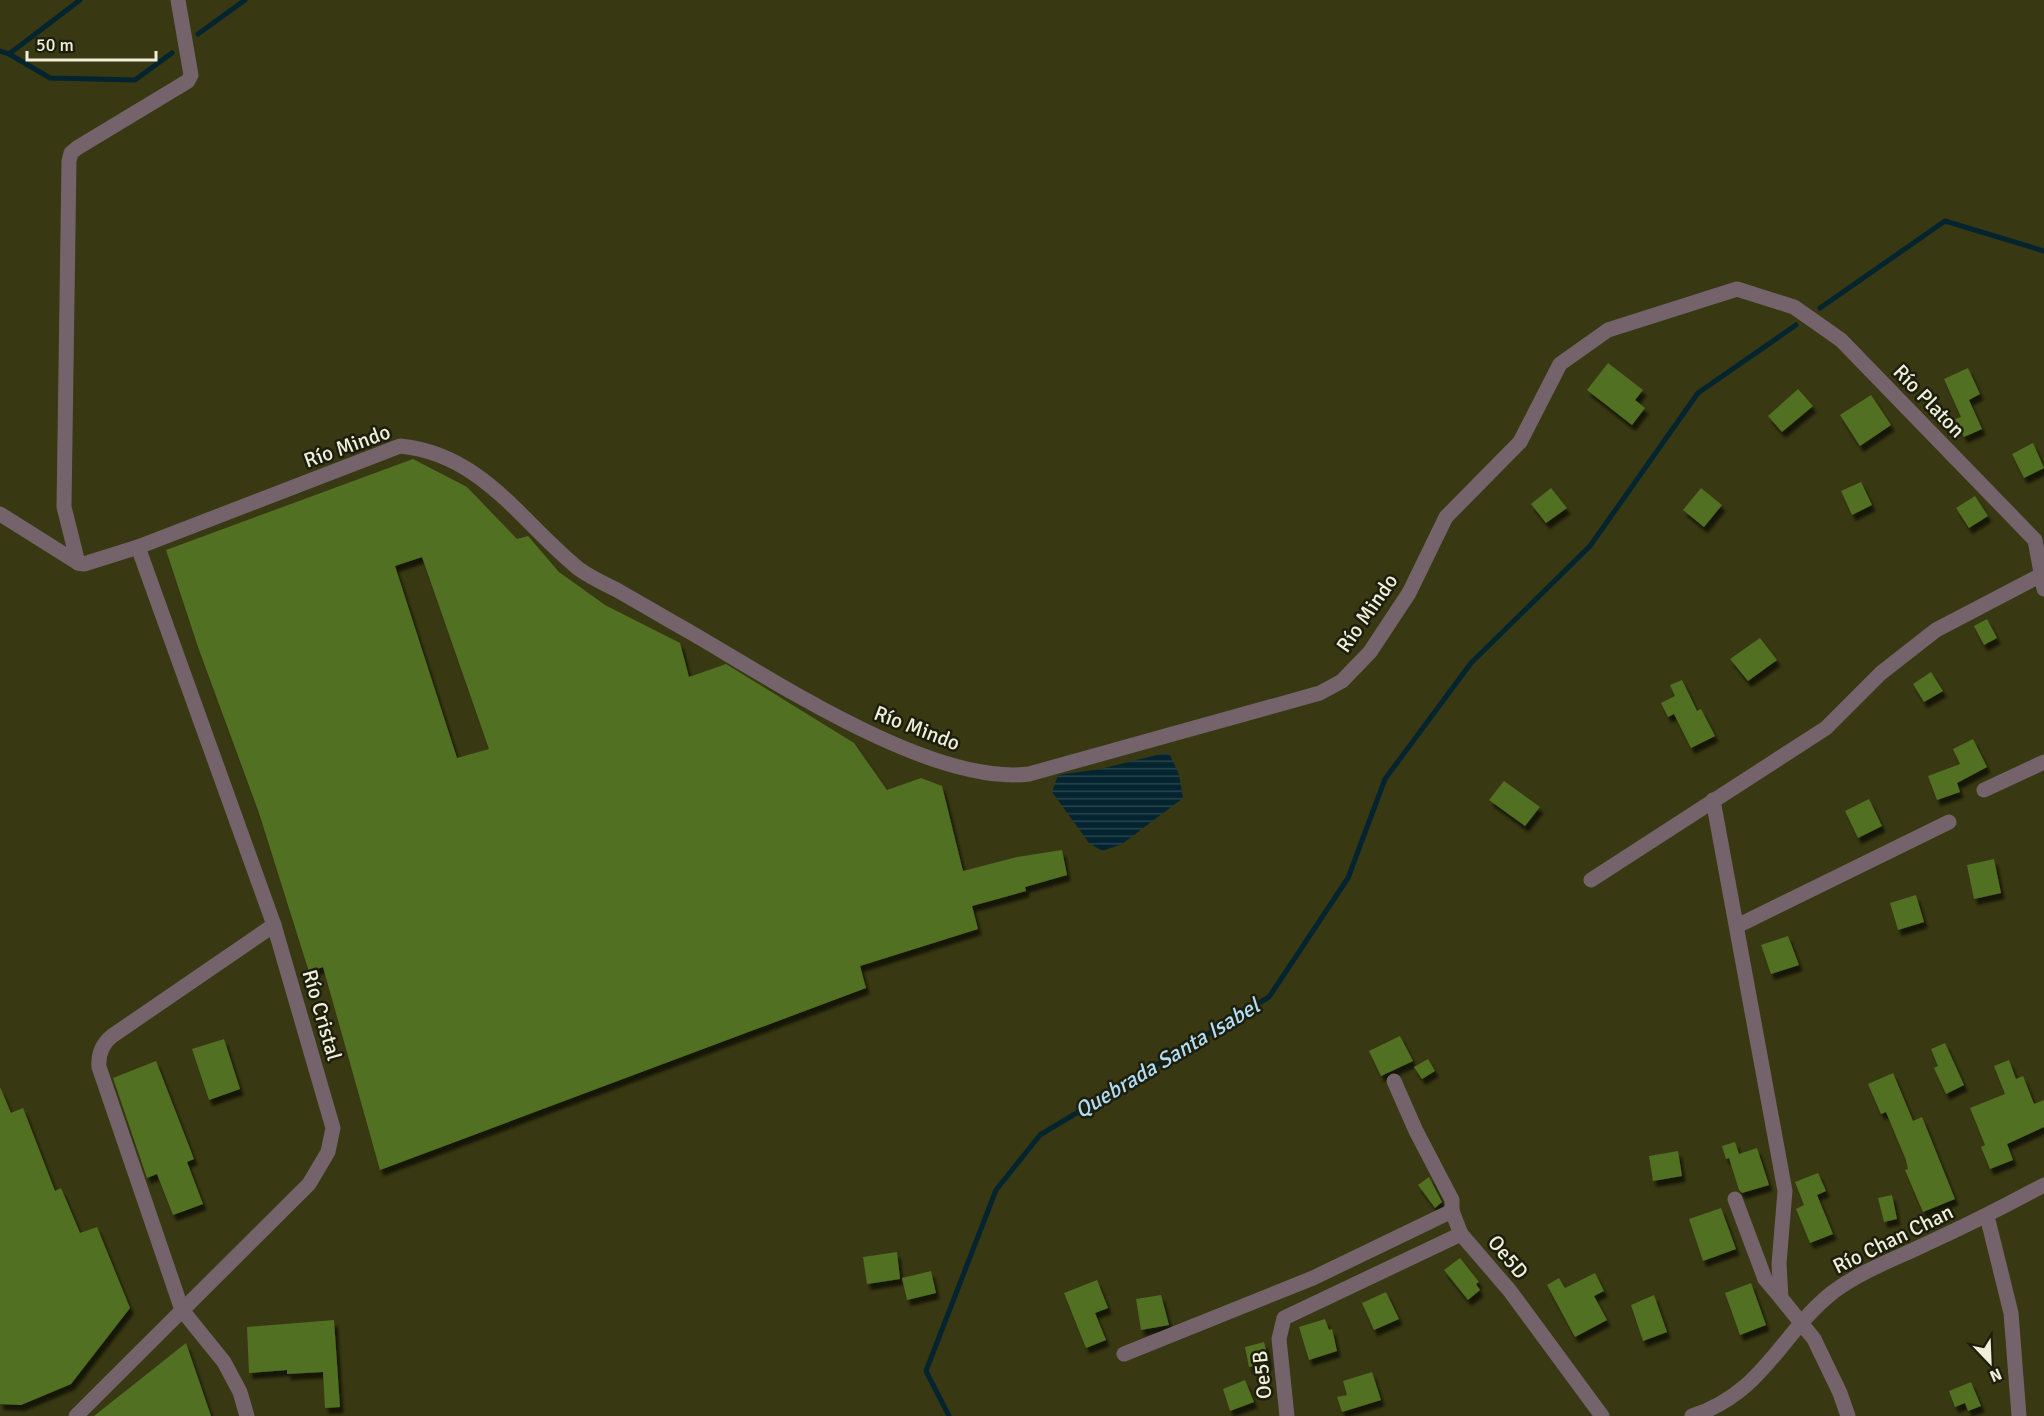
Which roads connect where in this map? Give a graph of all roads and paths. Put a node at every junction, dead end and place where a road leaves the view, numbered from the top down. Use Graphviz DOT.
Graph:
graph roads {
  1 [pos="178,0"];
  2 [pos="1737,289"];
  3 [pos="0,514"];
  4 [pos="2040,544"];
  5 [pos="138,547"];
  6 [pos="78,563"];
  7 [pos="2043,582"];
  8 [pos="2044,762"];
  9 [pos="1984,790"];
  10 [pos="1713,800"];
  11 [pos="1949,822"];
  12 [pos="1591,880"];
  13 [pos="274,925"];
  14 [pos="1737,926"];
  15 [pos="1394,1081"];
  16 [pos="2044,1185"];
  17 [pos="1735,1200"];
  18 [pos="1452,1211"];
  19 [pos="1987,1216"];
  20 [pos="1461,1234"];
  21 [pos="1781,1298"];
  22 [pos="182,1310"];
  23 [pos="1802,1323"];
  24 [pos="1280,1329"];
  25 [pos="1124,1354"];
  26 [pos="76,1416"];
  27 [pos="247,1416"];
  28 [pos="1287,1416"];
  29 [pos="1602,1416"];
  30 [pos="1692,1416"];
  31 [pos="1848,1416"];
  32 [pos="2019,1416"];
  1 -- 6 [label="street"];
  2 -- 4 [label="street, Río Platon"];
  2 -- 5 [label="street, Río Mindo"];
  3 -- 6 [label="street"];
  4 -- 7 [label="street, Río Platon"];
  5 -- 6 [label="street, Río Mindo"];
  5 -- 13 [label="street, Río Cristal"];
  7 -- 10 [label="street"];
  8 -- 9 [label="street"];
  10 -- 12 [label="street"];
  10 -- 14 [label="street"];
  11 -- 14 [label="street"];
  13 -- 22 [label="street, Río Cristal"];
  13 -- 22 [label="street"];
  14 -- 21 [label="street"];
  15 -- 18 [label="street"];
  16 -- 19 [label="street, Río Chan Chan"];
  17 -- 21 [label="street"];
  18 -- 20 [label="street"];
  18 -- 25 [label="street"];
  19 -- 23 [label="street, Río Chan Chan"];
  19 -- 32 [label="street"];
  20 -- 24 [label="street, Oe5D"];
  20 -- 29 [label="street, Oe5D"];
  21 -- 23 [label="street"];
  22 -- 26 [label="street, Río Cristal"];
  22 -- 27 [label="street"];
  23 -- 30 [label="street, Río Chan Chan"];
  23 -- 31 [label="street"];
  24 -- 28 [label="street, Oe5B"];
}
